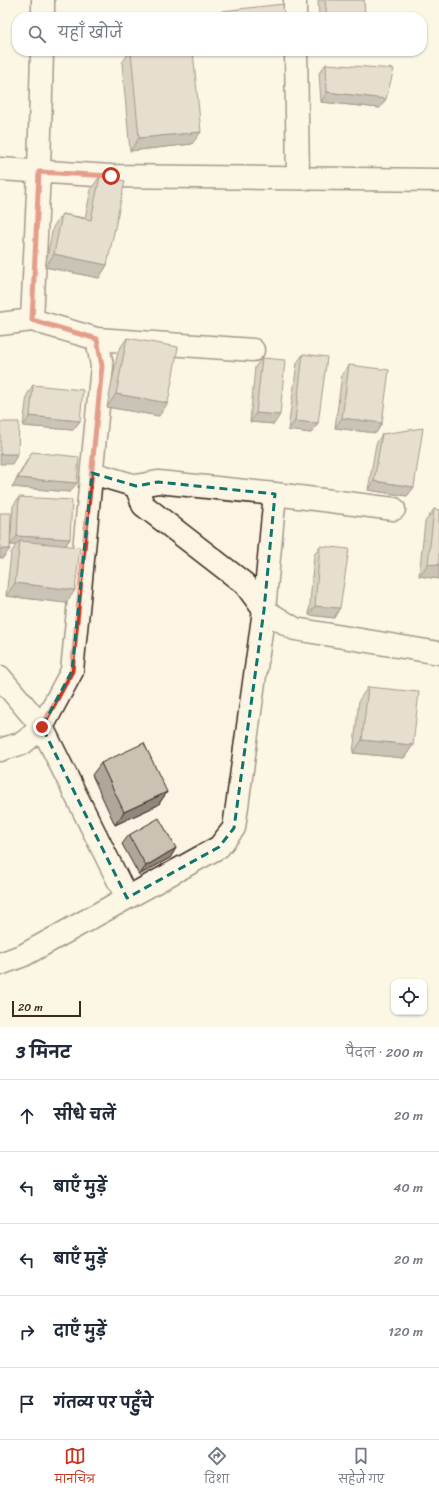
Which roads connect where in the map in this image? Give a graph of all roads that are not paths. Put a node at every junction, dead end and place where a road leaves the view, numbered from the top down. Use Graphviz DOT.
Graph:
graph roads {
  1 [pos="43,0"];
  2 [pos="295,0"];
  3 [pos="43,12"];
  4 [pos="295,12"];
  5 [pos="42,56"];
  6 [pos="296,56"];
  7 [pos="0,169"];
  8 [pos="39,172"];
  9 [pos="298,178"];
  10 [pos="439,180"];
  11 [pos="32,320"];
  12 [pos="0,324"];
  13 [pos="97,339"];
  14 [pos="253,350"];
  15 [pos="92,473"];
  16 [pos="136,486"];
  17 [pos="275,494"];
  18 [pos="394,509"];
  19 [pos="264,610"];
  20 [pos="439,653"];
  21 [pos="0,677"];
  22 [pos="42,727"];
  23 [pos="0,750"];
  24 [pos="127,898"];
  25 [pos="0,964"];
  1 -- 3 [label="street"];
  2 -- 4 [label="street"];
  5 -- 8 [label="street"];
  6 -- 9 [label="street"];
  7 -- 8 [label="street"];
  8 -- 9 [label="street"];
  8 -- 11 [label="street"];
  9 -- 10 [label="street"];
  11 -- 12 [label="street"];
  11 -- 13 [label="street"];
  13 -- 14 [label="street"];
  13 -- 15 [label="street"];
  15 -- 16 [label="street"];
  15 -- 22 [label="street"];
  16 -- 17 [label="street"];
  16 -- 19 [label="street"];
  17 -- 18 [label="street"];
  17 -- 19 [label="street"];
  19 -- 20 [label="street"];
  19 -- 24 [label="street"];
  21 -- 22 [label="street"];
  22 -- 23 [label="street"];
  22 -- 24 [label="street"];
  24 -- 25 [label="street"];
}
